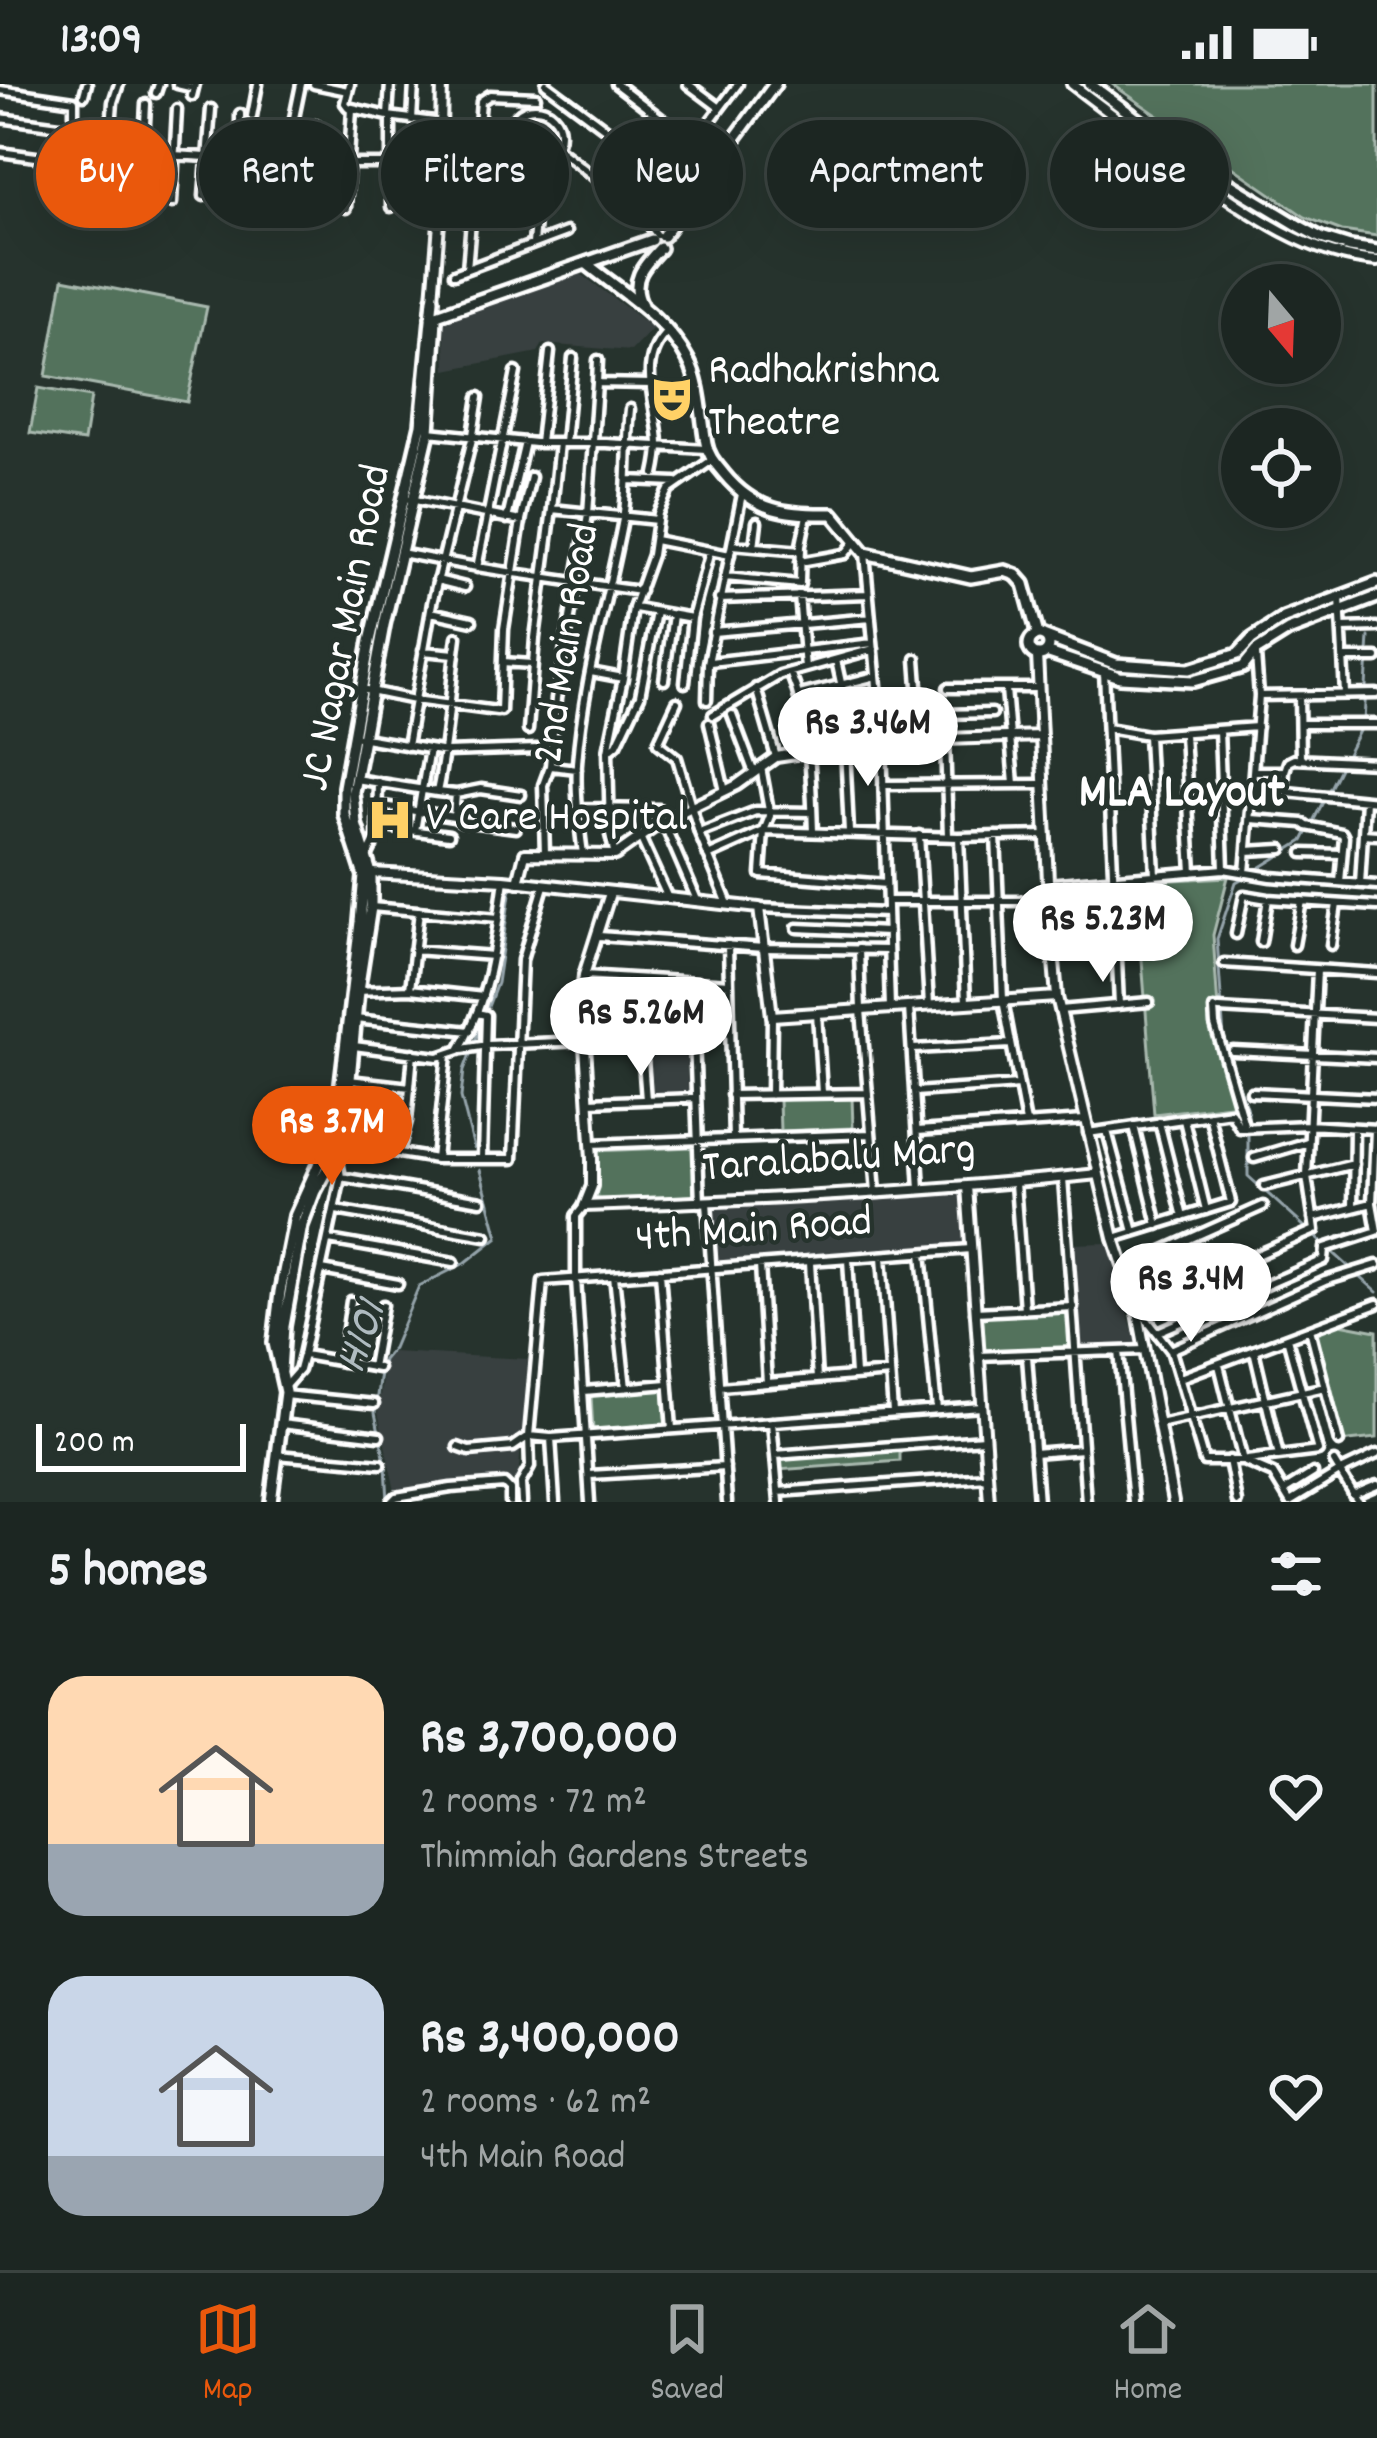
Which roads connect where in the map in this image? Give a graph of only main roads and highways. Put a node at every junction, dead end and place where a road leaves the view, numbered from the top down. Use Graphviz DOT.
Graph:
graph roads {
  1 [pos="775,84"];
  2 [pos="1090,84"];
  3 [pos="1100,84"];
  4 [pos="1286,221"];
  5 [pos="658,240"];
  6 [pos="1377,249"];
  7 [pos="587,264"];
  8 [pos="433,299"];
  9 [pos="643,307"];
  10 [pos="433,316"];
  11 [pos="1377,583"];
  12 [pos="1377,597"];
  13 [pos="1039,636"];
  14 [pos="1041,654"];
  15 [pos="358,736"];
  16 [pos="363,860"];
  17 [pos="367,873"];
  18 [pos="354,990"];
  19 [pos="348,1045"];
  20 [pos="335,1145"];
  21 [pos="271,1502"];
  1 -- 5 [label="main road"];
  2 -- 4 [label="main road"];
  3 -- 4 [label="main road"];
  4 -- 6 [label="main road"];
  5 -- 7 [label="main road"];
  5 -- 9 [label="main road"];
  7 -- 9 [label="main road"];
  7 -- 10 [label="main road"];
  8 -- 10 [label="main road, JC Nagar Main Road"];
  9 -- 13 [label="main road"];
  10 -- 15 [label="main road, JC Nagar Main Road"];
  11 -- 13 [label="main road"];
  12 -- 14 [label="main road"];
  13 -- 14 [label="main road"];
  13 -- 14 [label="main road"];
  15 -- 16 [label="main road, JC Nagar Main Road"];
  15 -- 16 [label="main road, JC Nagar Main Road"];
  16 -- 17 [label="main road, JC Nagar Main Road"];
  17 -- 18 [label="main road, JC Nagar Main Road"];
  17 -- 18 [label="main road, JC Nagar Main Road"];
  18 -- 19 [label="main road, JC Nagar Main Road"];
  18 -- 19 [label="main road, JC Nagar Main Road"];
  19 -- 20 [label="main road, JC Nagar Main Road"];
  19 -- 20 [label="main road, JC Nagar Main Road"];
  20 -- 21 [label="main road, JC Nagar Main Road"];
}
